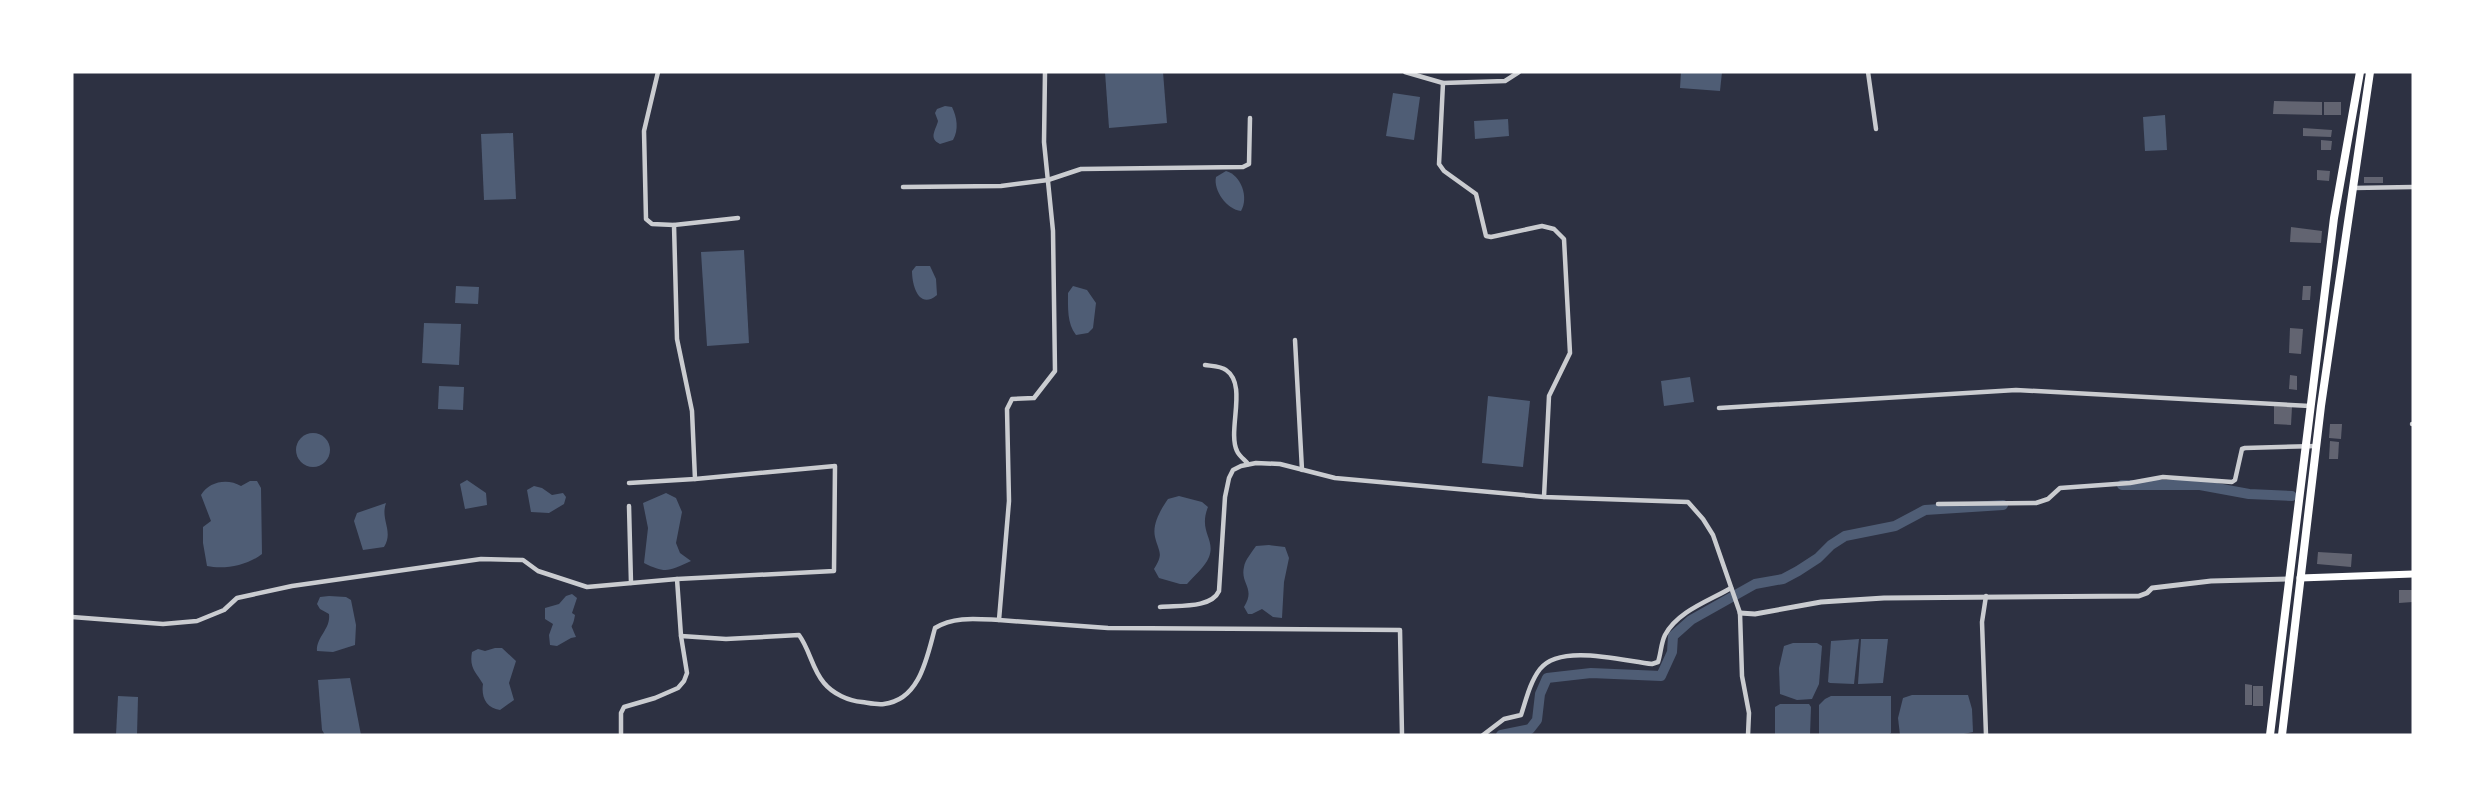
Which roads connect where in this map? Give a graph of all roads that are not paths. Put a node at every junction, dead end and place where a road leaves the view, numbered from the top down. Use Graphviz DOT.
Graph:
graph roads {
  1 [pos="658,72"];
  2 [pos="1045,72"];
  3 [pos="1405,72"];
  4 [pos="1519,72"];
  5 [pos="1868,72"];
  6 [pos="2360,72"];
  7 [pos="2370,72"];
  8 [pos="1443,83"];
  9 [pos="1251,118"];
  10 [pos="1876,128"];
  11 [pos="1048,180"];
  12 [pos="903,187"];
  13 [pos="2413,187"];
  14 [pos="2352,188"];
  15 [pos="738,218"];
  16 [pos="674,225"];
  17 [pos="1295,340"];
  18 [pos="1205,365"];
  19 [pos="2311,406"];
  20 [pos="1719,408"];
  21 [pos="2305,446"];
  22 [pos="2317,446"];
  23 [pos="1249,464"];
  24 [pos="1302,470"];
  25 [pos="695,479"];
  26 [pos="629,483"];
  27 [pos="1544,497"];
  28 [pos="1938,503"];
  29 [pos="629,506"];
  30 [pos="2413,574"];
  31 [pos="2300,578"];
  32 [pos="677,579"];
  33 [pos="2289,579"];
  34 [pos="631,583"];
  35 [pos="1731,588"];
  36 [pos="1986,595"];
  37 [pos="1160,607"];
  38 [pos="1740,613"];
  39 [pos="72,617"];
  40 [pos="999,620"];
  41 [pos="681,636"];
  42 [pos="621,735"];
  43 [pos="1402,735"];
  44 [pos="1483,735"];
  45 [pos="1748,735"];
  46 [pos="1986,735"];
  47 [pos="2270,735"];
  48 [pos="2282,735"];
  1 -- 16 [label="street"];
  2 -- 11 [label="street"];
  3 -- 8 [label="street"];
  4 -- 8 [label="street"];
  5 -- 10 [label="street"];
  6 -- 19 [label="highway"];
  7 -- 14 [label="highway"];
  8 -- 27 [label="street"];
  9 -- 11 [label="street"];
  11 -- 12 [label="street"];
  11 -- 40 [label="street"];
  13 -- 14 [label="street"];
  14 -- 22 [label="highway"];
  15 -- 16 [label="street"];
  16 -- 25 [label="street"];
  17 -- 24 [label="street"];
  18 -- 23 [label="street"];
  19 -- 20 [label="street"];
  19 -- 21 [label="highway"];
  21 -- 22 [label="street"];
  21 -- 28 [label="street"];
  21 -- 33 [label="highway"];
  22 -- 31 [label="highway"];
  23 -- 24 [label="street"];
  23 -- 37 [label="street"];
  24 -- 27 [label="street"];
  25 -- 26 [label="street"];
  25 -- 32 [label="street"];
  27 -- 35 [label="street"];
  29 -- 34 [label="street"];
  30 -- 31 [label="main road"];
  31 -- 33 [label="street"];
  31 -- 48 [label="highway"];
  32 -- 34 [label="street"];
  32 -- 41 [label="street"];
  33 -- 36 [label="street"];
  33 -- 47 [label="highway"];
  34 -- 39 [label="street"];
  35 -- 38 [label="street"];
  35 -- 44 [label="street"];
  36 -- 38 [label="street"];
  36 -- 46 [label="street"];
  38 -- 45 [label="street"];
  40 -- 41 [label="street"];
  40 -- 43 [label="street"];
  41 -- 42 [label="street"];
}
